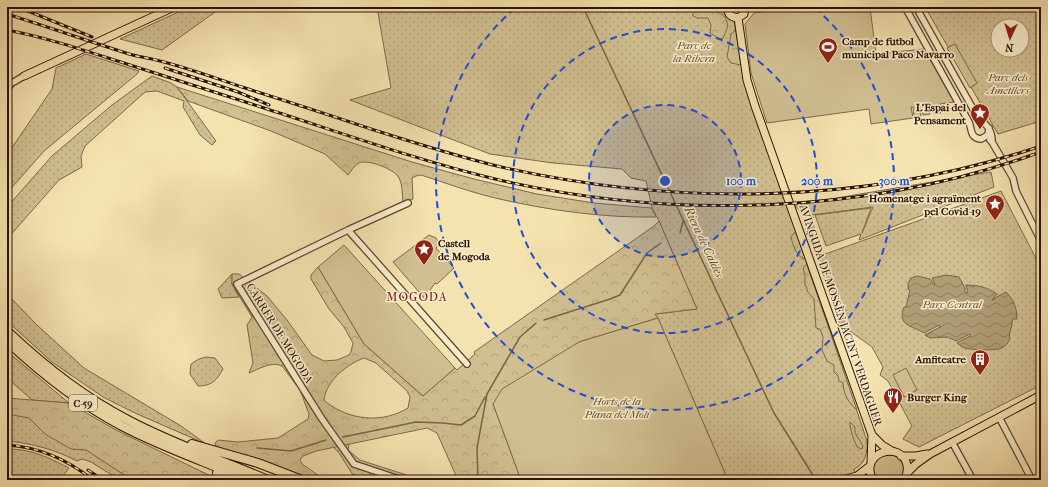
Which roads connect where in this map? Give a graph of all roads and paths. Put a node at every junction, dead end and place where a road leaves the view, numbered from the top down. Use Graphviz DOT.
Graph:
graph roads {
  1 [pos="174,7"];
  2 [pos="726,7"];
  3 [pos="745,7"];
  4 [pos="905,7"];
  5 [pos="916,7"];
  6 [pos="738,18"];
  7 [pos="24,76"];
  8 [pos="8,85"];
  9 [pos="982,121"];
  10 [pos="971,127"];
  11 [pos="989,128"];
  12 [pos="987,137"];
  13 [pos="992,142"];
  14 [pos="408,203"];
  15 [pos="348,230"];
  16 [pos="1041,241"];
  17 [pos="7,331"];
  18 [pos="7,341"];
  19 [pos="467,364"];
  20 [pos="1041,395"];
  21 [pos="999,417"];
  22 [pos="872,435"];
  23 [pos="167,439"];
  24 [pos="952,442"];
  25 [pos="170,448"];
  26 [pos="892,451"];
  27 [pos="930,454"];
  28 [pos="902,456"];
  29 [pos="870,464"];
  30 [pos="857,476"];
  31 [pos="906,478"];
  32 [pos="232,480"];
  33 [pos="248,480"];
  34 [pos="268,480"];
  35 [pos="302,480"];
  36 [pos="402,480"];
  37 [pos="842,480"];
  38 [pos="869,480"];
  39 [pos="873,480"];
  40 [pos="973,480"];
  41 [pos="1032,480"];
  1 -- 7 [label="main road"];
  2 -- 6 [label="main road"];
  3 -- 6 [label="main road"];
  4 -- 10 [label="street"];
  5 -- 9 [label="street"];
  6 -- 22 [label="main road, AVINGUDA DE MOSSÈN JACINT VERDAGUER"];
  7 -- 8 [label="street"];
  9 -- 10 [label="street"];
  9 -- 11 [label="street"];
  10 -- 12 [label="street"];
  11 -- 12 [label="street"];
  11 -- 13 [label="street"];
  12 -- 13 [label="street"];
  13 -- 16 [label="street"];
  14 -- 15 [label="street"];
  15 -- 19 [label="street"];
  15 -- 36 [label="street, CARRER DE MOGODA"];
  17 -- 23 [label="highway, C-59"];
  18 -- 25 [label="highway, C-59"];
  20 -- 21 [label="main road"];
  21 -- 24 [label="main road"];
  21 -- 41 [label="street"];
  22 -- 26 [label="main road, AVINGUDA DE MOSSÈN JACINT VERDAGUER"];
  22 -- 29 [label="main road, AVINGUDA DE MOSSÈN JACINT VERDAGUER"];
  23 -- 34 [label="highway, C-59"];
  23 -- 35 [label="highway"];
  24 -- 27 [label="main road"];
  24 -- 40 [label="street"];
  25 -- 32 [label="highway"];
  25 -- 33 [label="highway, C-59"];
  26 -- 28 [label="main road, AVINGUDA DE MOSSÈN JACINT VERDAGUER"];
  26 -- 29 [label="main road"];
  27 -- 28 [label="main road"];
  27 -- 31 [label="main road"];
  28 -- 31 [label="main road"];
  29 -- 30 [label="main road"];
  29 -- 39 [label="main road, AVINGUDA DE MOSSÈN JACINT VERDAGUER"];
  30 -- 37 [label="main road"];
  30 -- 38 [label="main road"];
}
